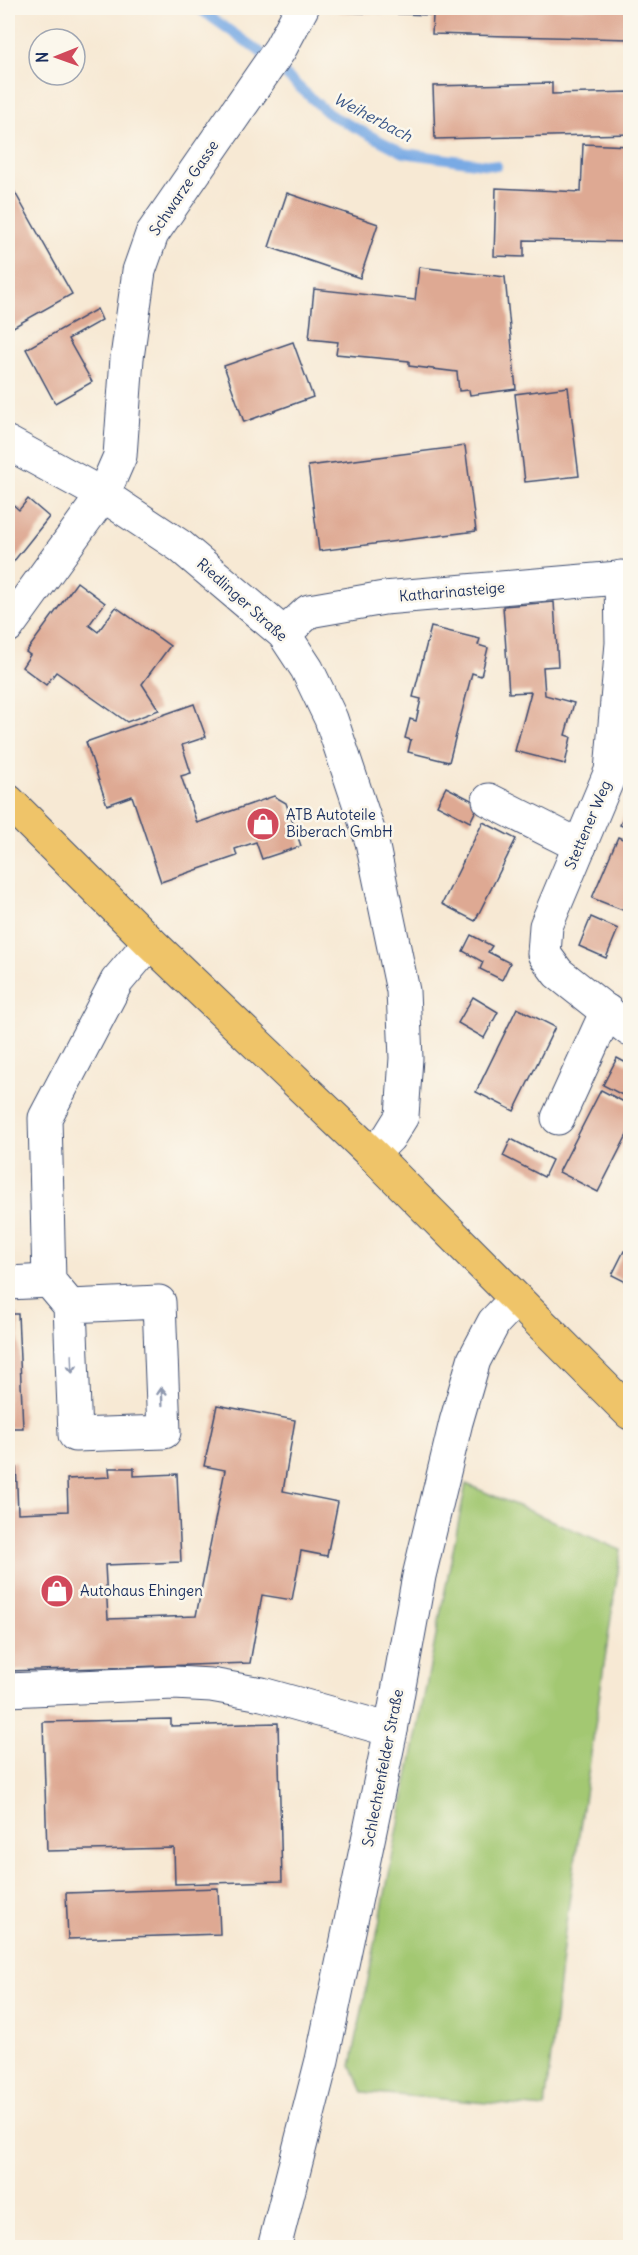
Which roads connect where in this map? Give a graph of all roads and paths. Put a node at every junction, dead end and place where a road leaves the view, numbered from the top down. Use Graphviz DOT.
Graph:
graph roads {
  1 [pos="302,8"];
  2 [pos="8,443"];
  3 [pos="103,495"];
  4 [pos="626,577"];
  5 [pos="8,626"];
  6 [pos="284,634"];
  7 [pos="8,801"];
  8 [pos="489,801"];
  9 [pos="580,846"];
  10 [pos="150,942"];
  11 [pos="624,1023"];
  12 [pos="558,1118"];
  13 [pos="372,1154"];
  14 [pos="49,1281"];
  15 [pos="8,1283"];
  16 [pos="515,1300"];
  17 [pos="70,1306"];
  18 [pos="630,1413"];
  19 [pos="8,1690"];
  20 [pos="391,1730"];
  21 [pos="274,2247"];
  1 -- 3 [label="street, Schwarze Gasse"];
  2 -- 3 [label="street, Riedlinger Straße"];
  3 -- 5 [label="street, Schwarze Gasse"];
  3 -- 6 [label="street, Riedlinger Straße"];
  4 -- 6 [label="street, Katharinasteige"];
  4 -- 9 [label="street, Stettener Weg"];
  6 -- 13 [label="street, Riedlinger Straße"];
  7 -- 10 [label="main road"];
  8 -- 9 [label="street"];
  9 -- 11 [label="street, Stettener Weg"];
  10 -- 13 [label="main road"];
  10 -- 14 [label="street"];
  11 -- 12 [label="street"];
  13 -- 16 [label="main road"];
  14 -- 15 [label="street"];
  14 -- 17 [label="street"];
  16 -- 18 [label="main road"];
  16 -- 20 [label="street, Schlechtenfelder Straße"];
  17 -- 17 [label="street, one-way"];
  19 -- 20 [label="street"];
  20 -- 21 [label="street, Schlechtenfelder Straße"];
}
